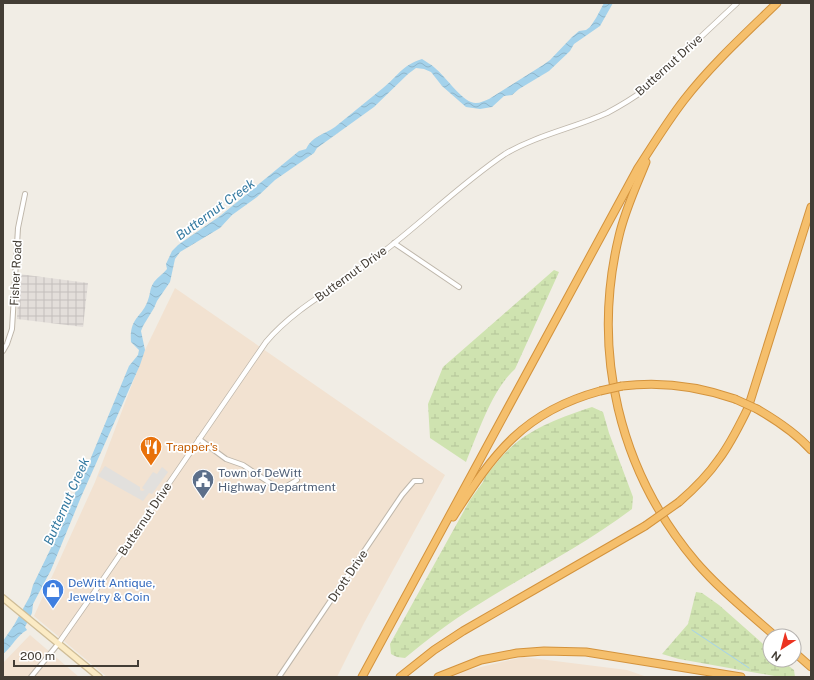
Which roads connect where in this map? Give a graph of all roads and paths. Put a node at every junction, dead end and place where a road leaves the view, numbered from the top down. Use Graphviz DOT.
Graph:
graph roads {
  1 [pos="737,3"];
  2 [pos="777,3"];
  3 [pos="651,149"];
  4 [pos="25,194"];
  5 [pos="811,207"];
  6 [pos="394,243"];
  7 [pos="459,287"];
  8 [pos="3,351"];
  9 [pos="199,439"];
  10 [pos="811,450"];
  11 [pos="297,480"];
  12 [pos="421,481"];
  13 [pos="432,550"];
  14 [pos="3,598"];
  15 [pos="766,628"];
  16 [pos="58,644"];
  17 [pos="802,659"];
  18 [pos="811,667"];
  19 [pos="31,677"];
  20 [pos="99,677"];
  21 [pos="279,677"];
  22 [pos="362,677"];
  23 [pos="400,677"];
  24 [pos="438,677"];
  25 [pos="741,677"];
  1 -- 6 [label="street, Butternut Drive"];
  2 -- 3 [label="highway"];
  3 -- 13 [label="highway"];
  3 -- 15 [label="highway"];
  4 -- 8 [label="street, Fisher Road"];
  5 -- 23 [label="highway, bridge"];
  6 -- 7 [label="street"];
  6 -- 9 [label="street, Butternut Drive"];
  9 -- 11 [label="street"];
  9 -- 16 [label="street, Butternut Drive"];
  10 -- 13 [label="highway, bridge"];
  12 -- 21 [label="street, Drott Drive"];
  13 -- 22 [label="highway"];
  14 -- 16 [label="main road"];
  16 -- 19 [label="street"];
  16 -- 20 [label="main road"];
  17 -- 18 [label="highway"];
  24 -- 25 [label="highway"];
}
